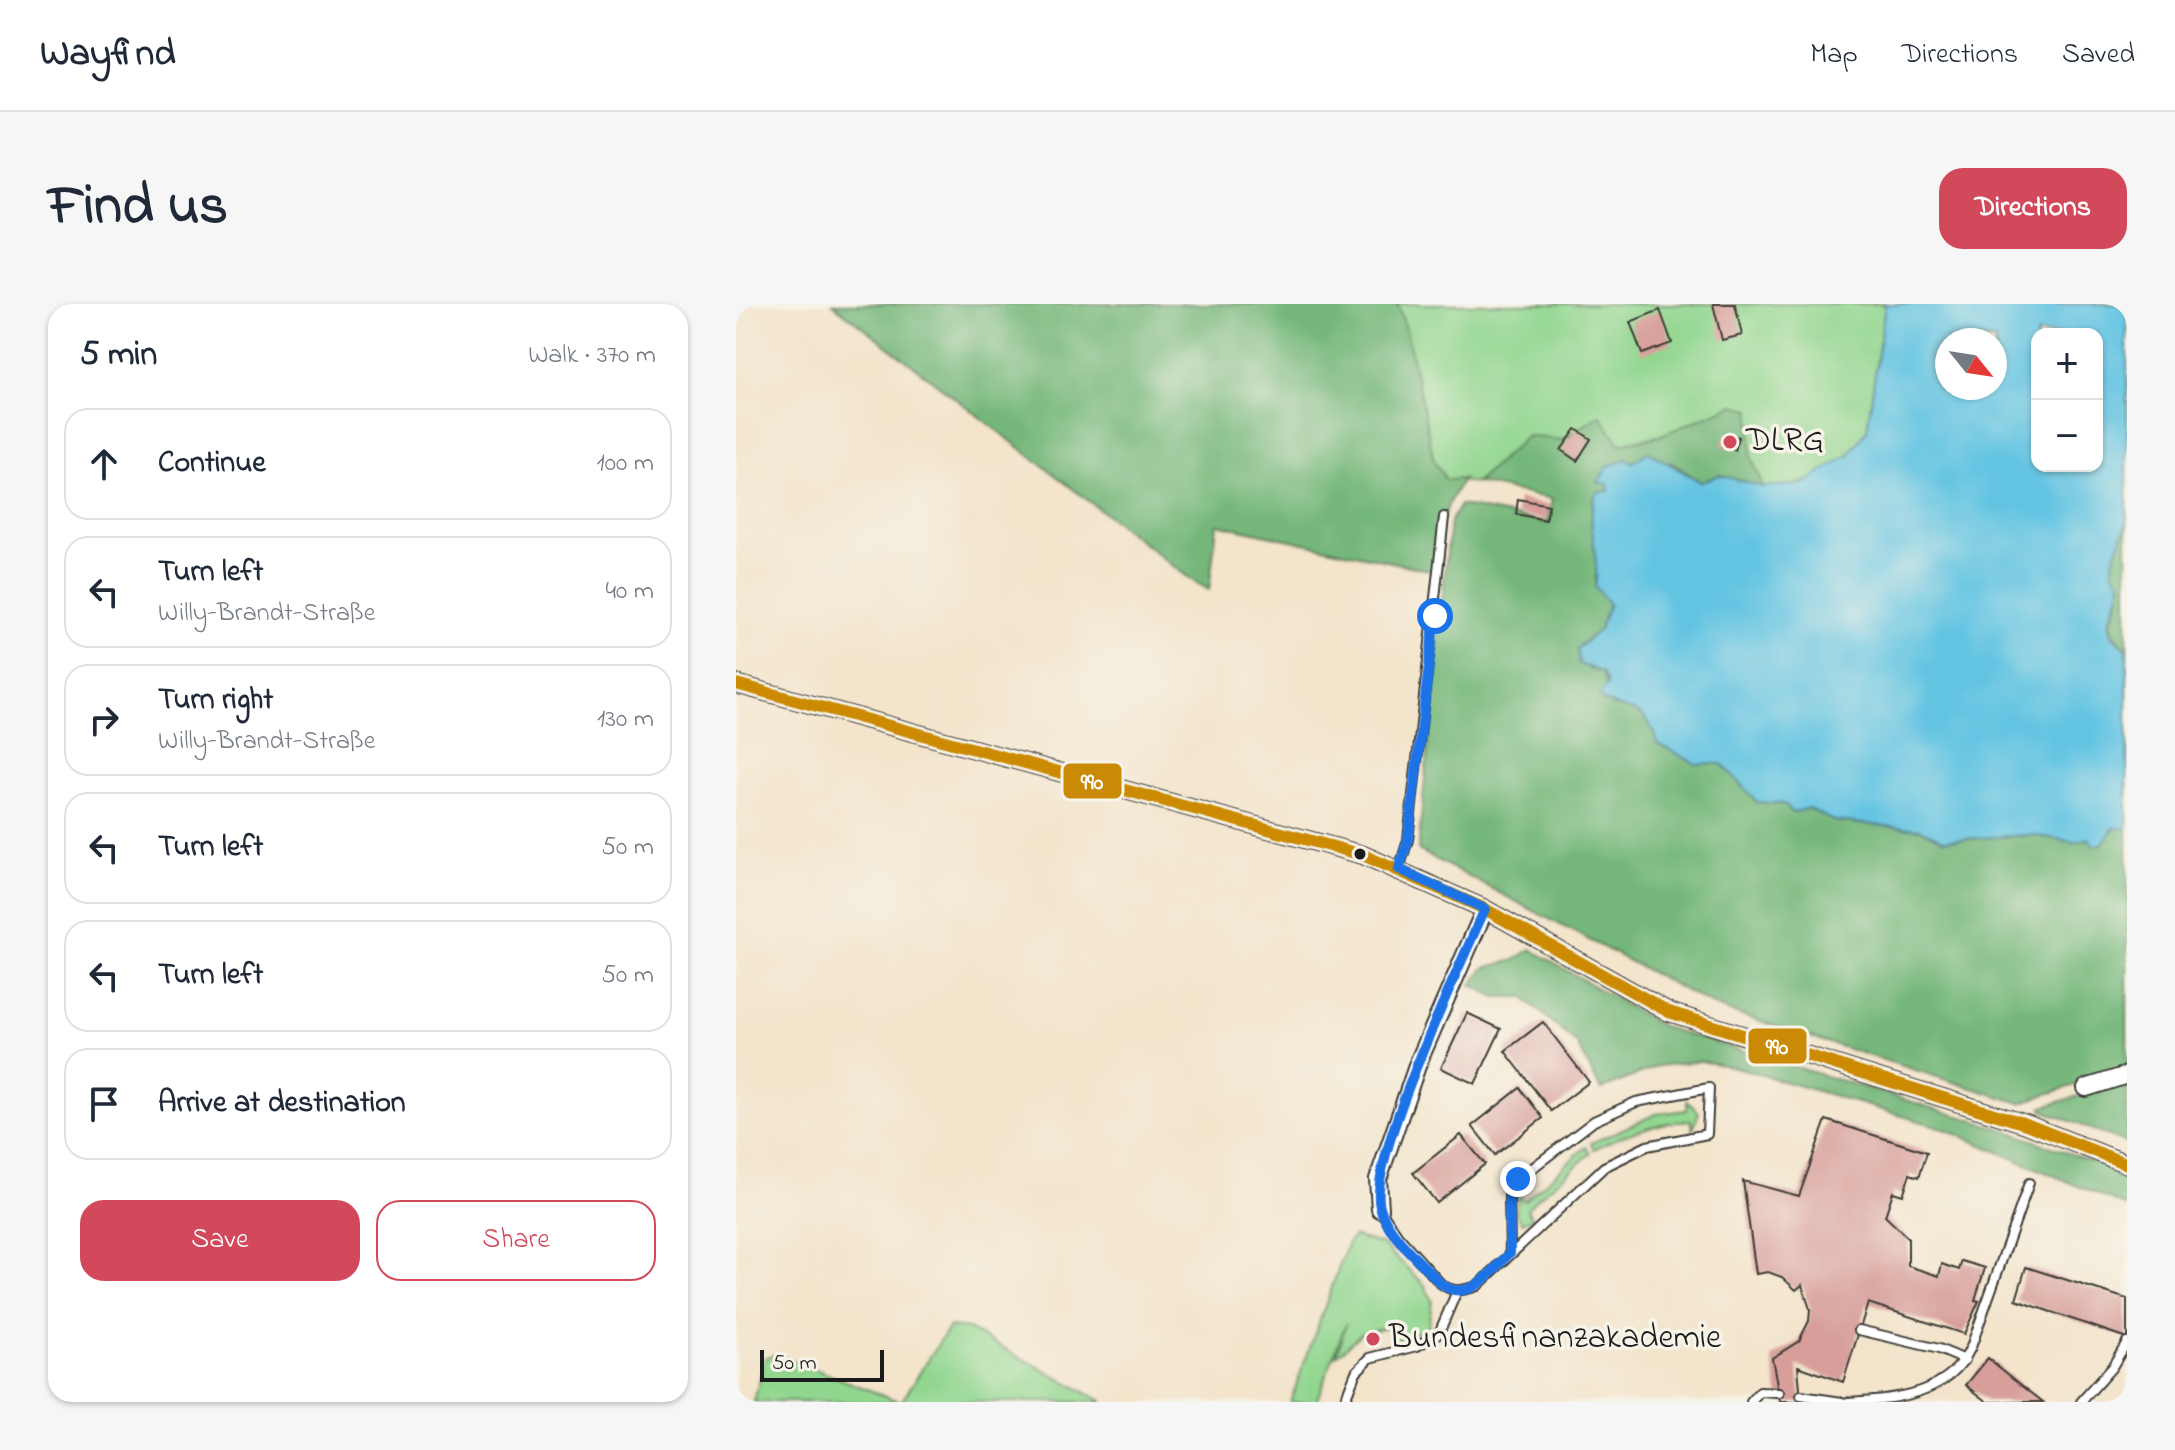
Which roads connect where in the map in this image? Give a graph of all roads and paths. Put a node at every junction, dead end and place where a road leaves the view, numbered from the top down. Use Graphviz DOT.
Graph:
graph roads {
  1 [pos="1444,517"];
  2 [pos="736,684"];
  3 [pos="1399,869"];
  4 [pos="1485,909"];
  5 [pos="2127,1075"];
  6 [pos="2086,1088"];
  7 [pos="2127,1164"];
  8 [pos="2029,1183"];
  9 [pos="1380,1209"];
  10 [pos="1510,1253"];
  11 [pos="1457,1291"];
  12 [pos="1859,1330"];
  13 [pos="2127,1342"];
  14 [pos="1965,1360"];
  15 [pos="1779,1393"];
  16 [pos="1801,1396"];
  17 [pos="1344,1402"];
  18 [pos="1751,1402"];
  19 [pos="1845,1402"];
  20 [pos="2081,1402"];
  1 -- 3 [label="lane"];
  2 -- 3 [label="street"];
  3 -- 4 [label="street"];
  4 -- 7 [label="street"];
  4 -- 9 [label="street"];
  5 -- 6 [label="street"];
  8 -- 14 [label="lane"];
  9 -- 11 [label="lane"];
  10 -- 10 [label="lane"];
  10 -- 11 [label="lane"];
  11 -- 17 [label="lane"];
  12 -- 14 [label="lane"];
  13 -- 20 [label="lane"];
  14 -- 19 [label="lane"];
  15 -- 18 [label="lane"];
  16 -- 19 [label="lane"];
}
